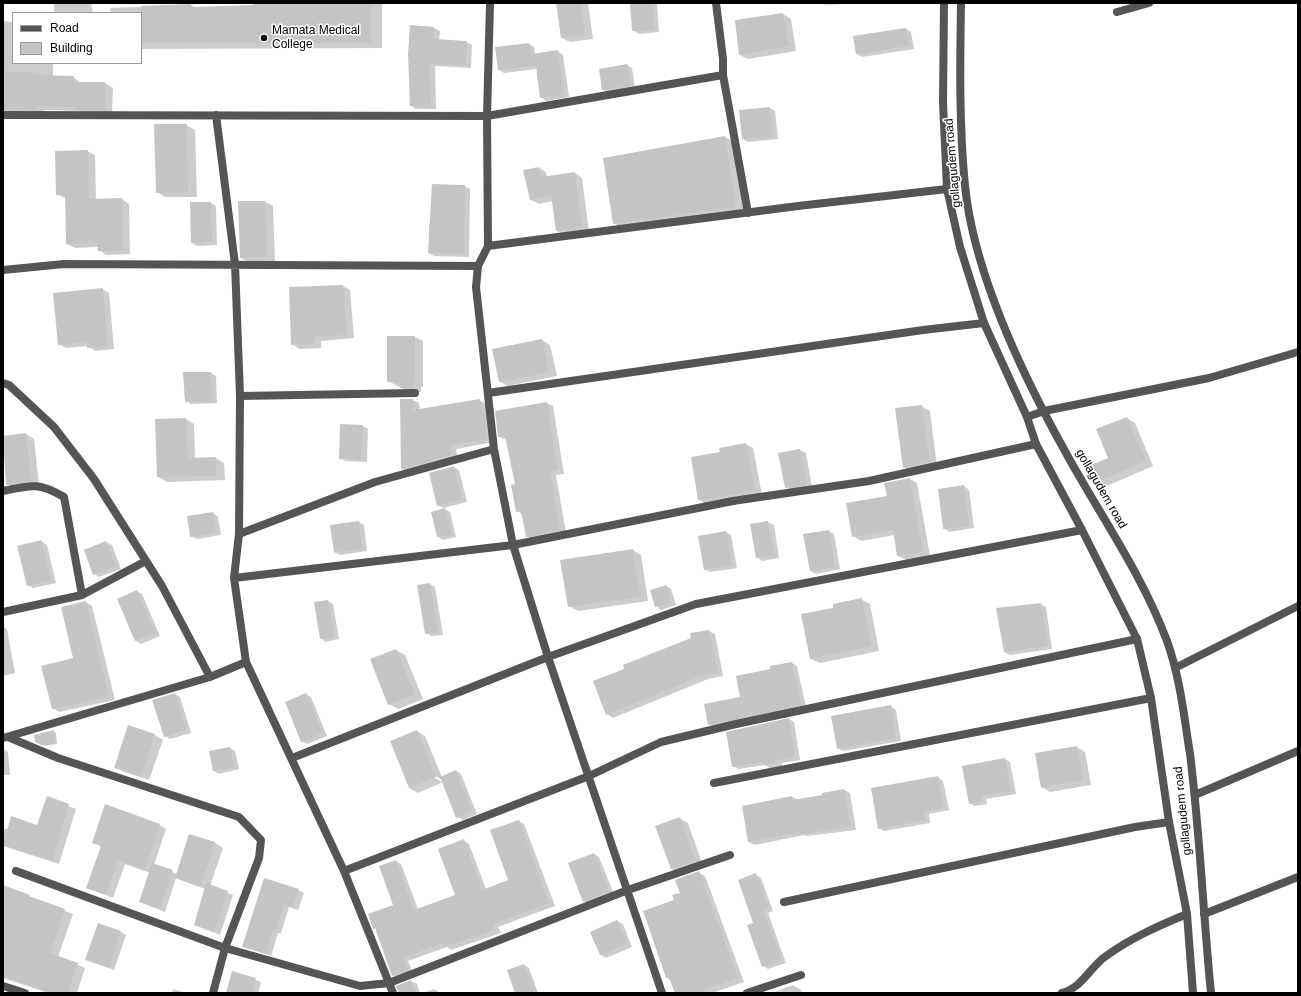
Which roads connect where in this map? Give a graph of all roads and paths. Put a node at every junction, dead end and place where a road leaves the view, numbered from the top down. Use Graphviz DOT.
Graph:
graph roads {
  1 [pos="490,3"];
  2 [pos="716,3"];
  3 [pos="944,3"];
  4 [pos="961,3"];
  5 [pos="1149,3"];
  6 [pos="1117,12"];
  7 [pos="723,76"];
  8 [pos="3,115"];
  9 [pos="216,115"];
  10 [pos="487,116"];
  11 [pos="947,189"];
  12 [pos="748,213"];
  13 [pos="488,246"];
  14 [pos="234,264"];
  15 [pos="478,266"];
  16 [pos="3,270"];
  17 [pos="984,323"];
  18 [pos="1298,352"];
  19 [pos="3,383"];
  20 [pos="415,393"];
  21 [pos="488,393"];
  22 [pos="240,396"];
  23 [pos="1044,411"];
  24 [pos="1027,417"];
  25 [pos="1036,444"];
  26 [pos="494,449"];
  27 [pos="3,491"];
  28 [pos="1082,530"];
  29 [pos="239,534"];
  30 [pos="513,545"];
  31 [pos="146,561"];
  32 [pos="234,578"];
  33 [pos="82,595"];
  34 [pos="1298,606"];
  35 [pos="3,612"];
  36 [pos="1138,639"];
  37 [pos="548,657"];
  38 [pos="246,662"];
  39 [pos="1175,668"];
  40 [pos="210,677"];
  41 [pos="1151,698"];
  42 [pos="5,737"];
  43 [pos="1298,751"];
  44 [pos="292,758"];
  45 [pos="589,776"];
  46 [pos="714,783"];
  47 [pos="1195,795"];
  48 [pos="1169,822"];
  49 [pos="730,855"];
  50 [pos="16,871"];
  51 [pos="344,871"];
  52 [pos="1298,877"];
  53 [pos="628,890"];
  54 [pos="784,902"];
  55 [pos="1187,914"];
  56 [pos="1204,914"];
  57 [pos="225,948"];
  58 [pos="801,975"];
  59 [pos="389,983"];
  60 [pos="3,986"];
  61 [pos="25,993"];
  62 [pos="213,993"];
  63 [pos="393,993"];
  64 [pos="662,993"];
  65 [pos="747,993"];
  66 [pos="1062,993"];
  67 [pos="1193,993"];
  68 [pos="1211,993"];
  1 -- 10 [label="street"];
  2 -- 7 [label="street"];
  3 -- 11 [label="street, gollagudem road"];
  4 -- 23 [label="street, gollagudem road"];
  5 -- 6 [label="street"];
  7 -- 10 [label="street"];
  7 -- 12 [label="street"];
  8 -- 9 [label="street"];
  9 -- 10 [label="street"];
  9 -- 14 [label="street"];
  10 -- 13 [label="street"];
  11 -- 12 [label="street"];
  11 -- 17 [label="street, gollagudem road"];
  12 -- 13 [label="street"];
  13 -- 15 [label="street"];
  14 -- 15 [label="street"];
  14 -- 16 [label="street"];
  14 -- 22 [label="street"];
  15 -- 21 [label="street"];
  17 -- 21 [label="street"];
  17 -- 24 [label="street, gollagudem road"];
  18 -- 23 [label="street"];
  19 -- 31 [label="street"];
  20 -- 22 [label="street"];
  21 -- 26 [label="street"];
  22 -- 29 [label="street"];
  23 -- 24 [label="street"];
  23 -- 39 [label="street, gollagudem road"];
  24 -- 25 [label="street, gollagudem road"];
  25 -- 28 [label="street, gollagudem road"];
  25 -- 30 [label="street"];
  26 -- 29 [label="street"];
  26 -- 30 [label="street"];
  27 -- 33 [label="street"];
  28 -- 36 [label="street, gollagudem road"];
  28 -- 37 [label="street"];
  29 -- 32 [label="street"];
  30 -- 32 [label="street"];
  30 -- 37 [label="street"];
  31 -- 33 [label="street"];
  31 -- 40 [label="street"];
  32 -- 38 [label="street"];
  33 -- 35 [label="street"];
  34 -- 39 [label="street"];
  36 -- 41 [label="street, gollagudem road"];
  36 -- 45 [label="street"];
  37 -- 44 [label="street"];
  37 -- 45 [label="street"];
  38 -- 40 [label="street"];
  38 -- 44 [label="street"];
  39 -- 47 [label="street, gollagudem road"];
  40 -- 42 [label="street"];
  41 -- 46 [label="street"];
  41 -- 48 [label="street, gollagudem road"];
  42 -- 57 [label="street"];
  43 -- 47 [label="street"];
  44 -- 51 [label="street"];
  45 -- 51 [label="street"];
  45 -- 53 [label="street"];
  47 -- 56 [label="street, gollagudem road"];
  48 -- 54 [label="street"];
  48 -- 55 [label="street, gollagudem road"];
  49 -- 53 [label="street"];
  50 -- 57 [label="street"];
  51 -- 59 [label="street"];
  52 -- 56 [label="street"];
  53 -- 59 [label="street"];
  53 -- 64 [label="street"];
  55 -- 66 [label="street"];
  55 -- 67 [label="street, gollagudem road"];
  56 -- 68 [label="street, gollagudem road"];
  57 -- 59 [label="street"];
  57 -- 62 [label="street"];
  58 -- 65 [label="street"];
  59 -- 63 [label="street"];
  60 -- 61 [label="street"];
}
